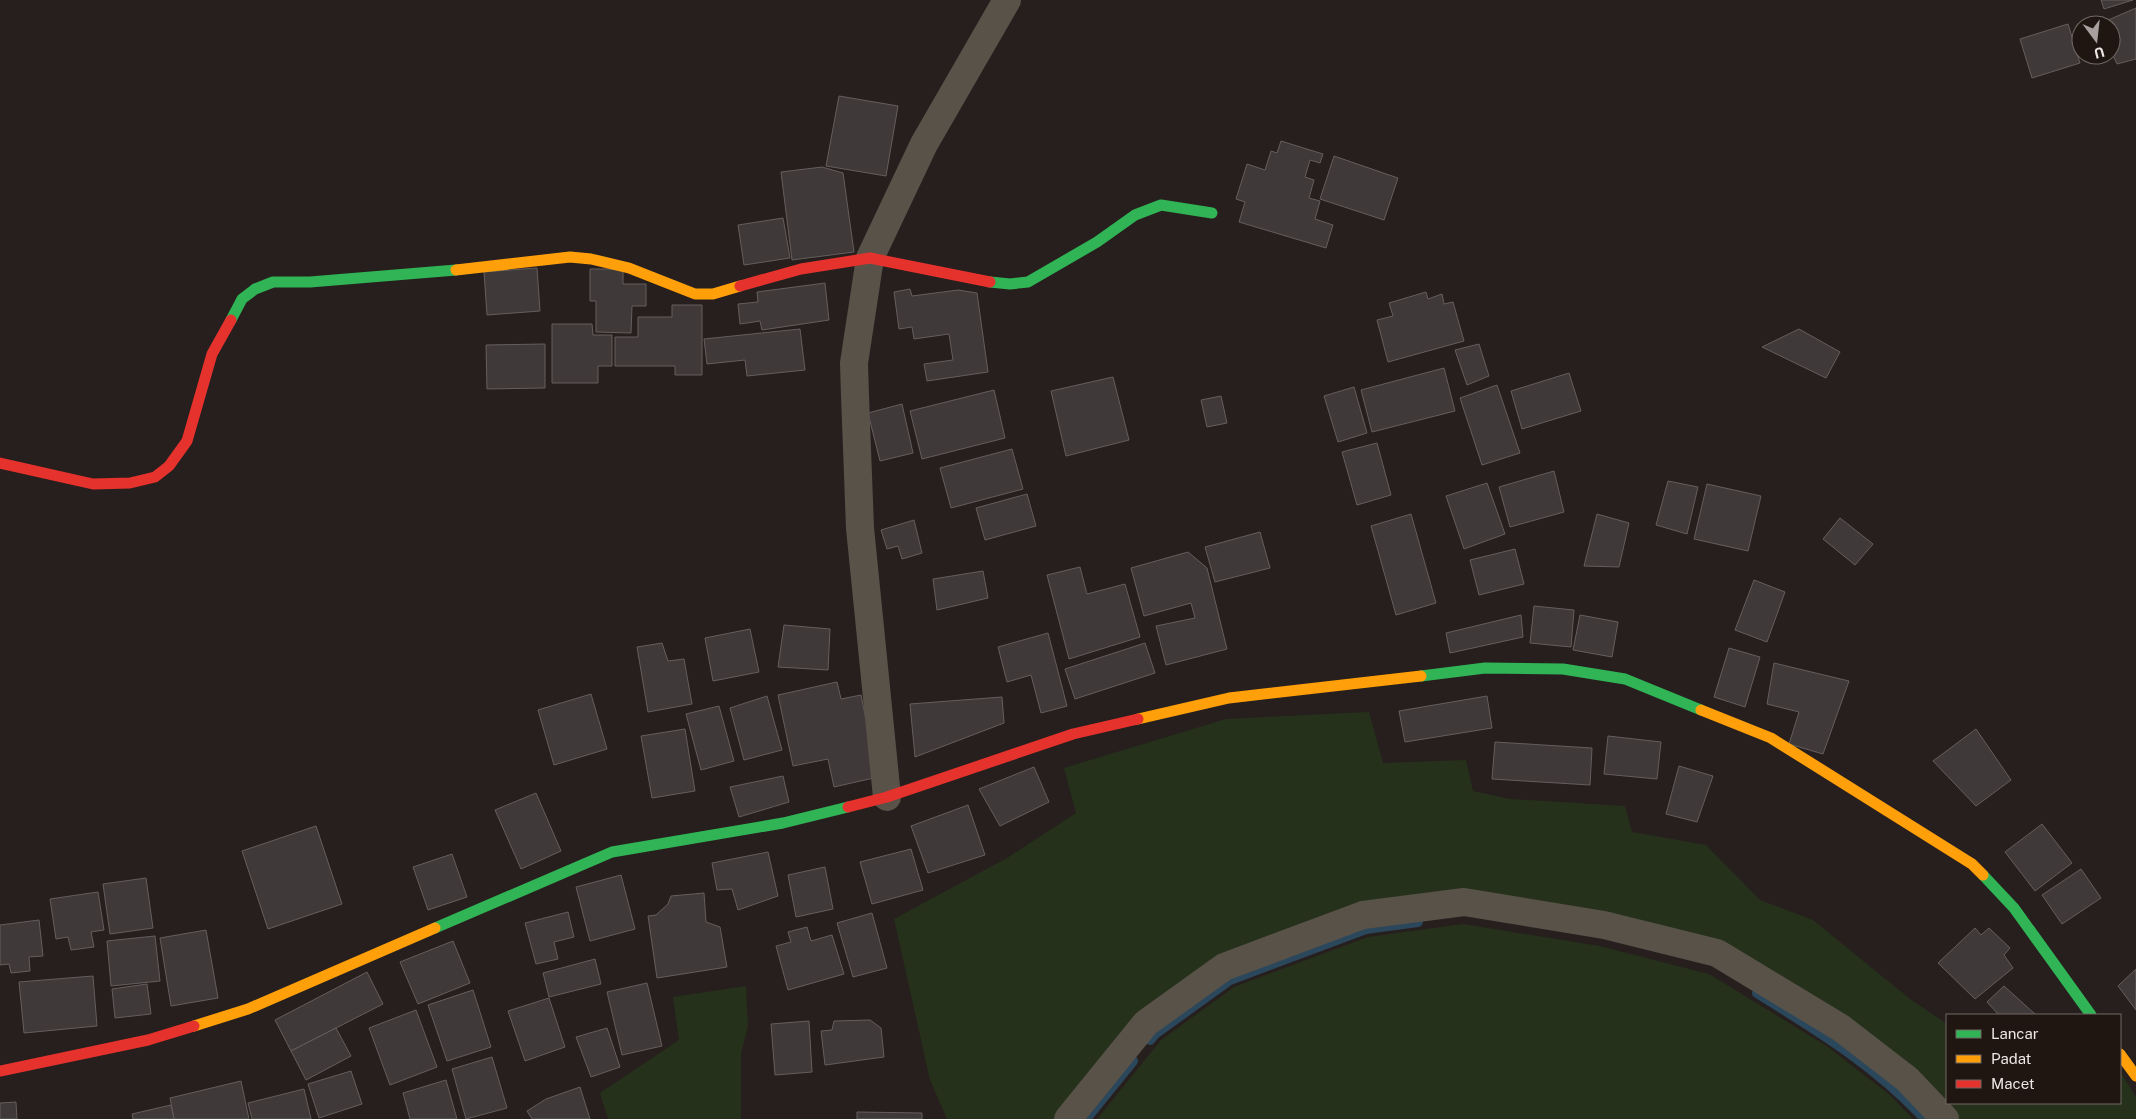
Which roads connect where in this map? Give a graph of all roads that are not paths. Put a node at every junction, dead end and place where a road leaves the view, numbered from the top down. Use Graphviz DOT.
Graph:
graph roads {
  1 [pos="1007,0"];
  2 [pos="1212,213"];
  3 [pos="870,258"];
  4 [pos="0,463"];
  5 [pos="887,796"];
  6 [pos="2091,1014"];
  7 [pos="2121,1055"];
  8 [pos="0,1071"];
  9 [pos="2136,1076"];
  10 [pos="1068,1119"];
  11 [pos="1945,1119"];
  1 -- 3 [label="street"];
  2 -- 3 [label="street"];
  3 -- 4 [label="street"];
  3 -- 5 [label="street"];
  5 -- 6 [label="street"];
  5 -- 8 [label="street"];
  7 -- 9 [label="street"];
  10 -- 11 [label="street"];
}
